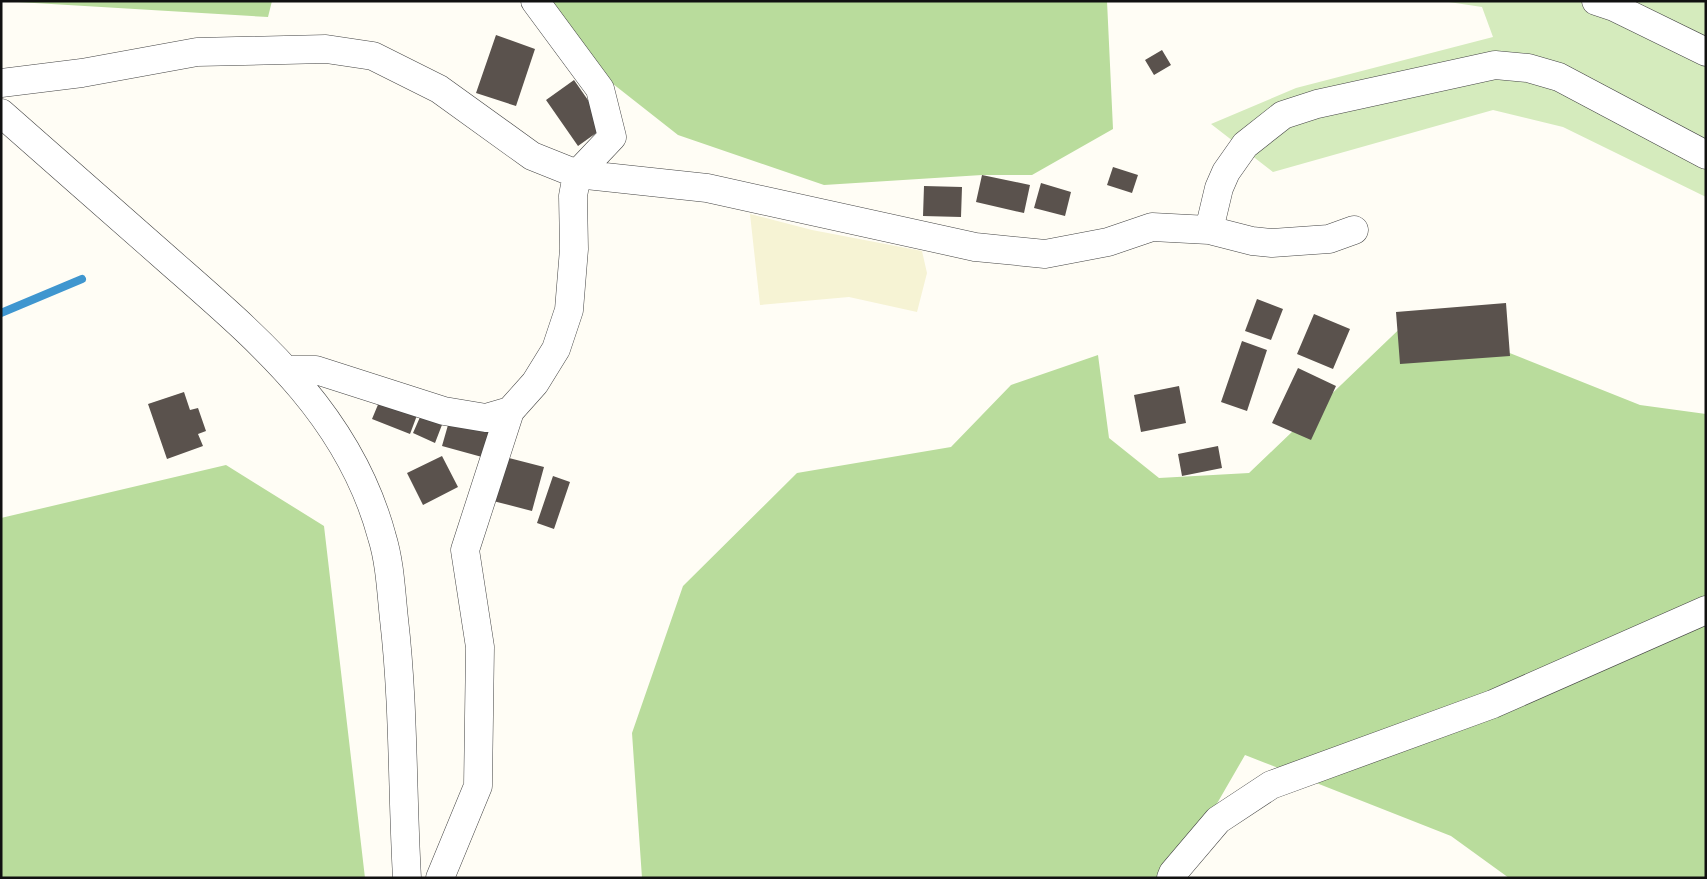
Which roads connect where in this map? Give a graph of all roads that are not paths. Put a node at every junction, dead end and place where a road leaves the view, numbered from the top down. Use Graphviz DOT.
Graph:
graph roads {
  1 [pos="535,1"];
  2 [pos="1596,1"];
  3 [pos="1706,52"];
  4 [pos="1,83"];
  5 [pos="1,113"];
  6 [pos="1706,155"];
  7 [pos="576,174"];
  8 [pos="1209,230"];
  9 [pos="1354,230"];
  10 [pos="287,370"];
  11 [pos="510,411"];
  12 [pos="1706,610"];
  13 [pos="407,878"];
  14 [pos="440,878"];
  15 [pos="1171,878"];
  1 -- 7 [label="street"];
  2 -- 3 [label="street"];
  4 -- 7 [label="street"];
  5 -- 10 [label="street"];
  6 -- 8 [label="street"];
  7 -- 8 [label="street"];
  7 -- 11 [label="street"];
  8 -- 9 [label="street"];
  10 -- 11 [label="street"];
  10 -- 13 [label="street"];
  11 -- 14 [label="street"];
  12 -- 15 [label="street"];
}
